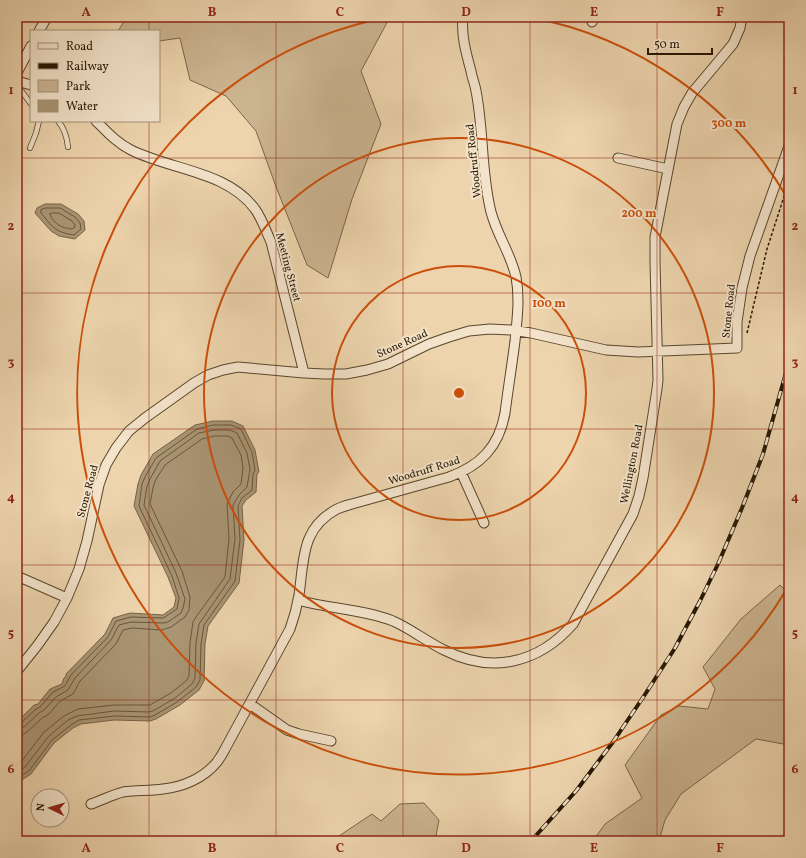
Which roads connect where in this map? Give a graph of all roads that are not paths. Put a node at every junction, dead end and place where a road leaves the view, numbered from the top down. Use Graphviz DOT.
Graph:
graph roads {
  1 [pos="47,17"];
  2 [pos="463,17"];
  3 [pos="742,17"];
  4 [pos="40,30"];
  5 [pos="30,48"];
  6 [pos="17,72"];
  7 [pos="17,81"];
  8 [pos="17,85"];
  9 [pos="30,85"];
  10 [pos="30,103"];
  11 [pos="39,122"];
  12 [pos="59,122"];
  13 [pos="97,122"];
  14 [pos="789,146"];
  15 [pos="68,147"];
  16 [pos="30,148"];
  17 [pos="618,158"];
  18 [pos="668,169"];
  19 [pos="516,330"];
  20 [pos="657,351"];
  21 [pos="304,373"];
  22 [pos="461,472"];
  23 [pos="484,523"];
  24 [pos="17,576"];
  25 [pos="67,598"];
  26 [pos="298,600"];
  27 [pos="17,671"];
  28 [pos="250,704"];
  29 [pos="331,742"];
  30 [pos="91,804"];
  1 -- 4 [label="street"];
  2 -- 19 [label="street, Woodruff Road"];
  3 -- 18 [label="street, Wellington Road"];
  5 -- 6 [label="street"];
  7 -- 9 [label="street"];
  8 -- 10 [label="lane"];
  11 -- 16 [label="lane"];
  12 -- 15 [label="lane"];
  13 -- 21 [label="street, Meeting Street"];
  14 -- 20 [label="street, Stone Road"];
  17 -- 18 [label="street"];
  18 -- 20 [label="street, Wellington Road"];
  19 -- 20 [label="street, Stone Road"];
  19 -- 21 [label="street, Stone Road"];
  19 -- 22 [label="street, Woodruff Road"];
  20 -- 26 [label="street, Wellington Road"];
  21 -- 25 [label="street, Stone Road"];
  22 -- 23 [label="street"];
  22 -- 26 [label="street, Woodruff Road"];
  24 -- 25 [label="street"];
  25 -- 27 [label="street, Stone Road"];
  26 -- 28 [label="street, Woodruff Road"];
  28 -- 29 [label="street"];
  28 -- 30 [label="street, Woodruff Road"];
}
